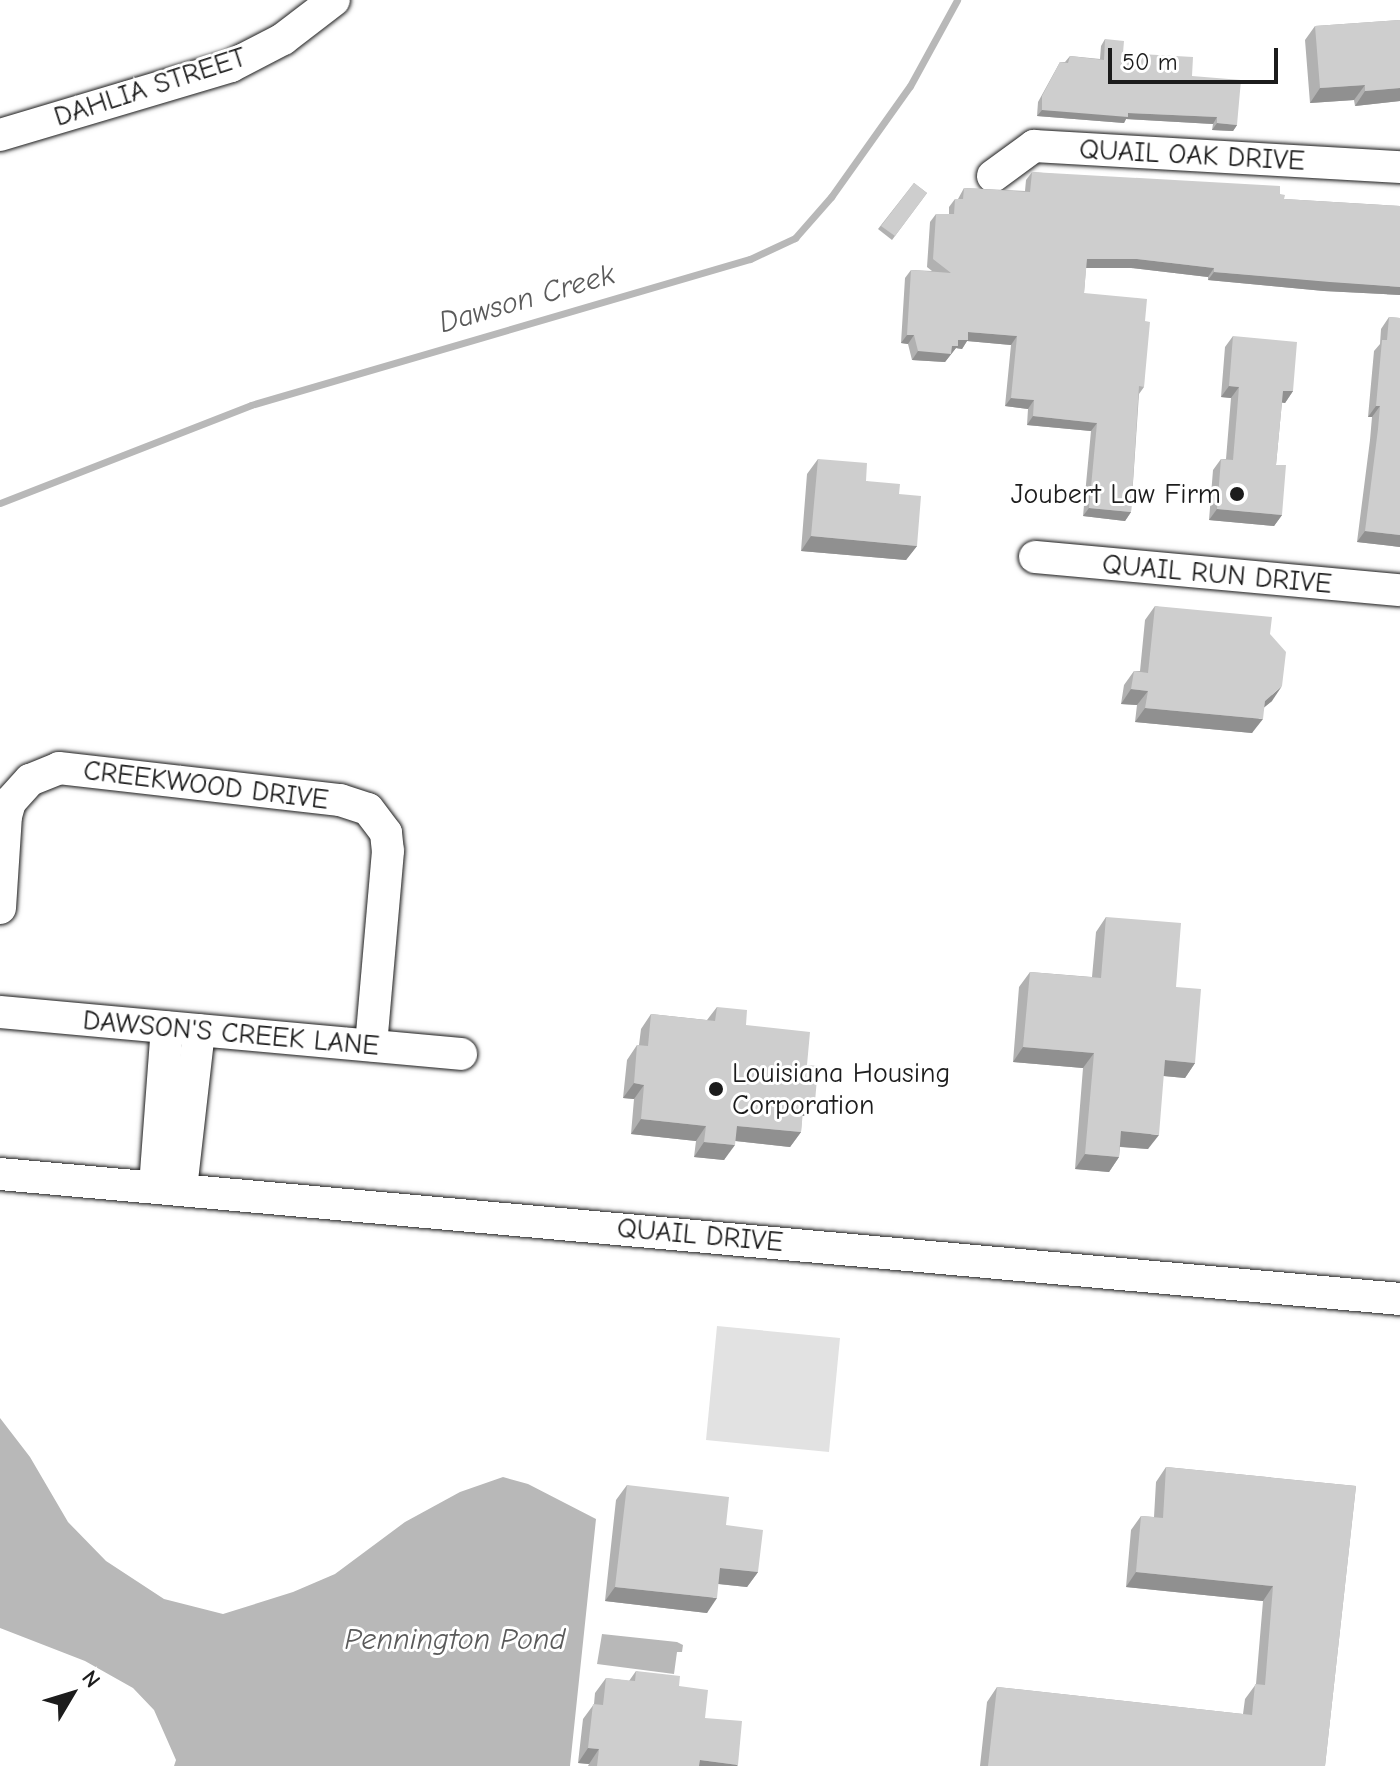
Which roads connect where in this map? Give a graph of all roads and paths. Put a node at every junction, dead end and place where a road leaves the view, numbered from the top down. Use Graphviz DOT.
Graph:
graph roads {
  1 [pos="322,6"];
  2 [pos="0,135"];
  3 [pos="1400,167"];
  4 [pos="993,176"];
  5 [pos="1035,557"];
  6 [pos="1400,590"];
  7 [pos="0,908"];
  8 [pos="0,1012"];
  9 [pos="167,1027"];
  10 [pos="199,1030"];
  11 [pos="371,1045"];
  12 [pos="461,1054"];
  13 [pos="0,1174"];
  14 [pos="168,1187"];
  15 [pos="1400,1299"];
  1 -- 2 [label="street, DAHLIA STREET"];
  3 -- 4 [label="street, QUAIL OAK DRIVE"];
  5 -- 6 [label="street, QUAIL RUN DRIVE"];
  7 -- 11 [label="street, CREEKWOOD DRIVE"];
  8 -- 9 [label="street, DAWSON'S CREEK LANE"];
  9 -- 10 [label="street, DAWSON'S CREEK LANE"];
  9 -- 14 [label="street"];
  10 -- 11 [label="street, DAWSON'S CREEK LANE"];
  10 -- 14 [label="street"];
  11 -- 12 [label="street, DAWSON'S CREEK LANE"];
  13 -- 14 [label="street, QUAIL DRIVE"];
  14 -- 15 [label="street, QUAIL DRIVE"];
}
